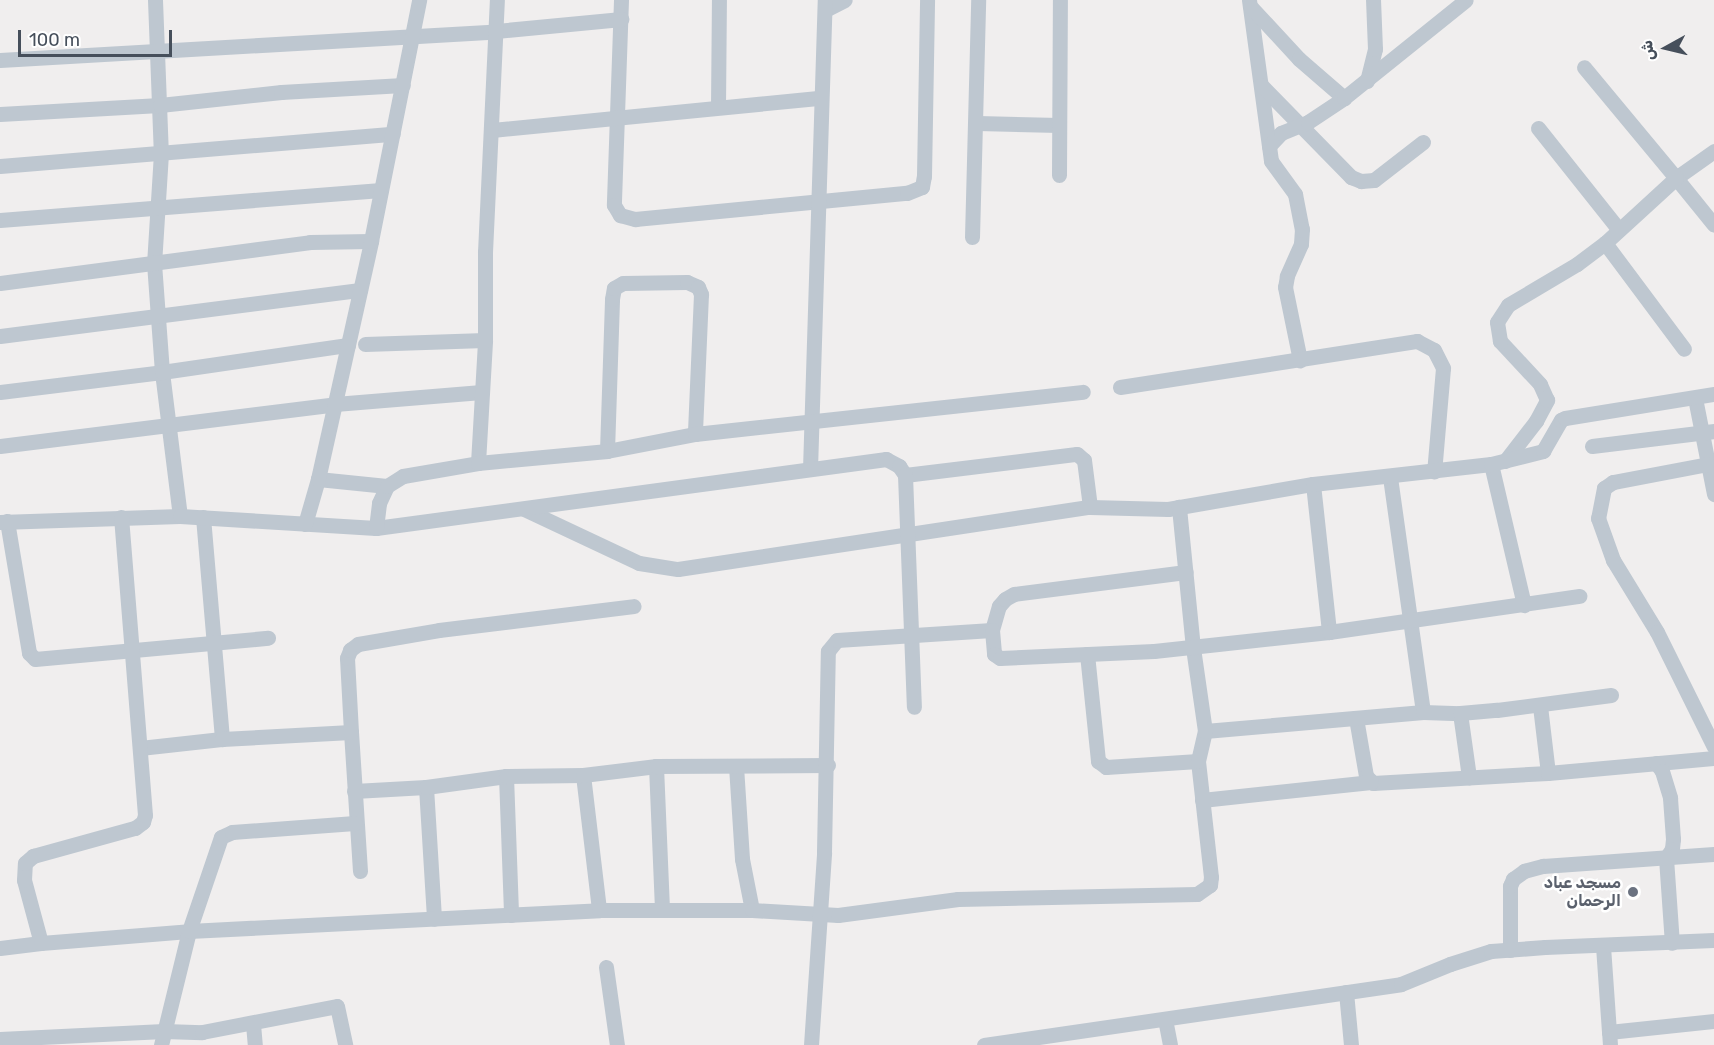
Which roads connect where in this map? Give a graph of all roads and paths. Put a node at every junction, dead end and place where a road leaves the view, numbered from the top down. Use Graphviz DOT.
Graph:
graph roads {
  1 [pos="155,0"];
  2 [pos="419,0"];
  3 [pos="497,0"];
  4 [pos="621,0"];
  5 [pos="718,0"];
  6 [pos="845,0"];
  7 [pos="927,0"];
  8 [pos="978,0"];
  9 [pos="1060,0"];
  10 [pos="1373,0"];
  11 [pos="1466,0"];
  12 [pos="1249,3"];
  13 [pos="825,5"];
  14 [pos="621,18"];
  15 [pos="496,31"];
  16 [pos="412,35"];
  17 [pos="158,53"];
  18 [pos="0,60"];
  19 [pos="1584,67"];
  20 [pos="1367,81"];
  21 [pos="402,85"];
  22 [pos="1260,85"];
  23 [pos="820,98"];
  24 [pos="1344,98"];
  25 [pos="160,105"];
  26 [pos="718,107"];
  27 [pos="0,114"];
  28 [pos="616,117"];
  29 [pos="977,123"];
  30 [pos="1059,124"];
  31 [pos="1299,125"];
  32 [pos="1538,128"];
  33 [pos="492,130"];
  34 [pos="393,134"];
  35 [pos="1423,142"];
  36 [pos="1269,146"];
  37 [pos="1714,151"];
  38 [pos="161,153"];
  39 [pos="0,166"];
  40 [pos="1059,175"];
  41 [pos="1676,178"];
  42 [pos="381,190"];
  43 [pos="819,202"];
  44 [pos="156,209"];
  45 [pos="0,220"];
  46 [pos="1714,225"];
  47 [pos="1619,230"];
  48 [pos="972,237"];
  49 [pos="371,241"];
  50 [pos="1605,243"];
  51 [pos="154,263"];
  52 [pos="0,283"];
  53 [pos="360,290"];
  54 [pos="157,317"];
  55 [pos="0,336"];
  56 [pos="485,340"];
  57 [pos="365,344"];
  58 [pos="348,345"];
  59 [pos="1684,349"];
  60 [pos="1299,360"];
  61 [pos="162,372"];
  62 [pos="1120,387"];
  63 [pos="0,392"];
  64 [pos="482,392"];
  65 [pos="1083,392"];
  66 [pos="1714,394"];
  67 [pos="1695,398"];
  68 [pos="334,404"];
  69 [pos="812,422"];
  70 [pos="169,425"];
  71 [pos="1709,432"];
  72 [pos="695,434"];
  73 [pos="0,446"];
  74 [pos="1592,446"];
  75 [pos="607,451"];
  76 [pos="1498,463"];
  77 [pos="478,464"];
  78 [pos="1708,464"];
  79 [pos="810,469"];
  80 [pos="1434,472"];
  81 [pos="904,475"];
  82 [pos="1390,477"];
  83 [pos="318,479"];
  84 [pos="1313,484"];
  85 [pos="387,486"];
  86 [pos="1714,494"];
  87 [pos="1090,507"];
  88 [pos="1179,507"];
  89 [pos="524,509"];
  90 [pos="180,516"];
  91 [pos="122,517"];
  92 [pos="203,517"];
  93 [pos="3,522"];
  94 [pos="305,524"];
  95 [pos="376,528"];
  96 [pos="906,535"];
  97 [pos="6,553"];
  98 [pos="1186,572"];
  99 [pos="1579,596"];
  100 [pos="1524,605"];
  101 [pos="634,606"];
  102 [pos="1409,620"];
  103 [pos="992,630"];
  104 [pos="1329,632"];
  105 [pos="911,637"];
  106 [pos="268,638"];
  107 [pos="213,644"];
  108 [pos="1193,648"];
  109 [pos="130,651"];
  110 [pos="1087,654"];
  111 [pos="1611,695"];
  112 [pos="1540,706"];
  113 [pos="914,707"];
  114 [pos="1423,712"];
  115 [pos="1460,713"];
  116 [pos="1356,718"];
  117 [pos="1205,731"];
  118 [pos="351,732"];
  119 [pos="222,739"];
  120 [pos="1714,747"];
  121 [pos="140,748"];
  122 [pos="1714,758"];
  123 [pos="1198,760"];
  124 [pos="1656,763"];
  125 [pos="828,765"];
  126 [pos="656,766"];
  127 [pos="736,766"];
  128 [pos="1548,772"];
  129 [pos="583,775"];
  130 [pos="506,776"];
  131 [pos="1469,777"];
  132 [pos="1371,782"];
  133 [pos="426,787"];
  134 [pos="354,791"];
  135 [pos="1202,800"];
  136 [pos="355,823"];
  137 [pos="1714,854"];
  138 [pos="1666,858"];
  139 [pos="360,871"];
  140 [pos="599,910"];
  141 [pos="662,910"];
  142 [pos="752,910"];
  143 [pos="820,913"];
  144 [pos="511,915"];
  145 [pos="434,919"];
  146 [pos="189,931"];
  147 [pos="1714,940"];
  148 [pos="41,942"];
  149 [pos="1672,943"];
  150 [pos="1603,946"];
  151 [pos="0,948"];
  152 [pos="1510,950"];
  153 [pos="606,968"];
  154 [pos="1346,992"];
  155 [pos="1165,1019"];
  156 [pos="1714,1021"];
  157 [pos="253,1024"];
  158 [pos="163,1038"];
  159 [pos="0,1039"];
  160 [pos="203,1039"];
  161 [pos="1609,1039"];
  162 [pos="255,1045"];
  163 [pos="345,1045"];
  164 [pos="617,1045"];
  165 [pos="811,1045"];
  166 [pos="984,1045"];
  167 [pos="1170,1045"];
  168 [pos="1351,1045"];
  1 -- 17 [label="street"];
  2 -- 16 [label="street"];
  3 -- 15 [label="street"];
  4 -- 14 [label="street"];
  5 -- 26 [label="street"];
  6 -- 13 [label="street"];
  7 -- 43 [label="street"];
  8 -- 29 [label="street"];
  9 -- 30 [label="street"];
  10 -- 20 [label="street"];
  11 -- 20 [label="street"];
  12 -- 22 [label="street"];
  12 -- 24 [label="street"];
  13 -- 23 [label="street"];
  14 -- 15 [label="street"];
  14 -- 28 [label="street"];
  15 -- 16 [label="street"];
  15 -- 33 [label="street"];
  16 -- 17 [label="street"];
  16 -- 21 [label="street"];
  17 -- 18 [label="street"];
  17 -- 25 [label="street"];
  19 -- 41 [label="street"];
  20 -- 24 [label="street"];
  21 -- 25 [label="street"];
  21 -- 34 [label="street"];
  22 -- 31 [label="street"];
  22 -- 36 [label="street"];
  23 -- 26 [label="street"];
  23 -- 43 [label="street"];
  24 -- 31 [label="street"];
  25 -- 27 [label="street"];
  25 -- 38 [label="street"];
  26 -- 28 [label="street"];
  28 -- 33 [label="street"];
  28 -- 43 [label="street"];
  29 -- 30 [label="street"];
  29 -- 48 [label="street"];
  30 -- 40 [label="street"];
  31 -- 35 [label="street"];
  31 -- 36 [label="street"];
  32 -- 47 [label="street"];
  33 -- 56 [label="street"];
  34 -- 38 [label="street"];
  34 -- 42 [label="street"];
  36 -- 60 [label="street"];
  37 -- 41 [label="street"];
  38 -- 39 [label="street"];
  38 -- 44 [label="street"];
  41 -- 46 [label="street"];
  41 -- 47 [label="street"];
  42 -- 44 [label="street"];
  42 -- 49 [label="street"];
  43 -- 69 [label="street"];
  44 -- 45 [label="street"];
  44 -- 51 [label="street"];
  47 -- 50 [label="street"];
  49 -- 51 [label="street"];
  49 -- 53 [label="street"];
  50 -- 59 [label="street"];
  50 -- 76 [label="street"];
  51 -- 52 [label="street"];
  51 -- 54 [label="street"];
  53 -- 54 [label="street"];
  53 -- 58 [label="street"];
  54 -- 55 [label="street"];
  54 -- 61 [label="street"];
  56 -- 57 [label="street"];
  56 -- 64 [label="street"];
  58 -- 61 [label="street"];
  58 -- 68 [label="street"];
  60 -- 62 [label="street"];
  60 -- 80 [label="street"];
  61 -- 63 [label="street"];
  61 -- 70 [label="street"];
  64 -- 68 [label="street"];
  64 -- 77 [label="street"];
  65 -- 69 [label="street"];
  66 -- 67 [label="street"];
  67 -- 71 [label="street"];
  67 -- 76 [label="street"];
  68 -- 70 [label="street"];
  68 -- 83 [label="street"];
  69 -- 72 [label="street"];
  69 -- 79 [label="street"];
  70 -- 73 [label="street"];
  70 -- 90 [label="street"];
  71 -- 74 [label="street"];
  71 -- 78 [label="street"];
  72 -- 75 [label="street"];
  72 -- 75 [label="street"];
  75 -- 77 [label="street"];
  76 -- 80 [label="street"];
  76 -- 100 [label="street"];
  77 -- 85 [label="street"];
  78 -- 86 [label="street"];
  78 -- 120 [label="street"];
  79 -- 81 [label="street"];
  79 -- 89 [label="street"];
  80 -- 82 [label="street"];
  81 -- 87 [label="street"];
  81 -- 96 [label="street"];
  82 -- 84 [label="street"];
  82 -- 102 [label="street"];
  83 -- 85 [label="street"];
  83 -- 94 [label="street"];
  84 -- 88 [label="street"];
  84 -- 104 [label="street"];
  85 -- 95 [label="street"];
  87 -- 88 [label="street"];
  87 -- 96 [label="street"];
  88 -- 98 [label="street"];
  89 -- 95 [label="street"];
  89 -- 96 [label="street"];
  90 -- 91 [label="street"];
  90 -- 92 [label="street"];
  91 -- 93 [label="street"];
  91 -- 109 [label="street"];
  92 -- 94 [label="street"];
  92 -- 107 [label="street"];
  93 -- 97 [label="street"];
  94 -- 95 [label="street"];
  96 -- 105 [label="street"];
  97 -- 109 [label="street"];
  98 -- 103 [label="street"];
  98 -- 108 [label="street"];
  99 -- 100 [label="street"];
  100 -- 102 [label="street"];
  101 -- 118 [label="street"];
  102 -- 104 [label="street"];
  102 -- 114 [label="street"];
  103 -- 105 [label="street"];
  103 -- 110 [label="street"];
  104 -- 108 [label="street"];
  105 -- 113 [label="street"];
  105 -- 125 [label="street"];
  106 -- 107 [label="street"];
  107 -- 109 [label="street"];
  107 -- 119 [label="street"];
  108 -- 110 [label="street"];
  108 -- 117 [label="street"];
  109 -- 121 [label="street"];
  110 -- 123 [label="street"];
  111 -- 112 [label="street"];
  112 -- 115 [label="street"];
  112 -- 128 [label="street"];
  114 -- 115 [label="street"];
  114 -- 116 [label="street"];
  115 -- 131 [label="street"];
  116 -- 117 [label="street"];
  116 -- 132 [label="street"];
  117 -- 123 [label="street"];
  118 -- 119 [label="street"];
  118 -- 134 [label="street"];
  119 -- 121 [label="street"];
  121 -- 148 [label="street"];
  122 -- 124 [label="street"];
  123 -- 135 [label="street"];
  124 -- 128 [label="street"];
  124 -- 138 [label="street"];
  125 -- 127 [label="street"];
  125 -- 143 [label="street"];
  126 -- 127 [label="street"];
  126 -- 129 [label="street"];
  126 -- 141 [label="street"];
  127 -- 142 [label="street"];
  128 -- 131 [label="street"];
  129 -- 130 [label="street"];
  129 -- 140 [label="street"];
  130 -- 133 [label="street"];
  130 -- 144 [label="street"];
  131 -- 132 [label="street"];
  132 -- 135 [label="street"];
  133 -- 134 [label="street"];
  133 -- 145 [label="street"];
  134 -- 136 [label="street"];
  135 -- 143 [label="street"];
  136 -- 139 [label="street"];
  136 -- 146 [label="street"];
  137 -- 138 [label="street"];
  138 -- 149 [label="street"];
  138 -- 152 [label="street"];
  140 -- 141 [label="street"];
  140 -- 144 [label="street"];
  141 -- 142 [label="street"];
  142 -- 143 [label="street"];
  143 -- 165 [label="street"];
  144 -- 145 [label="street"];
  145 -- 146 [label="street"];
  146 -- 148 [label="street"];
  146 -- 158 [label="street"];
  147 -- 149 [label="street"];
  148 -- 151 [label="street"];
  149 -- 150 [label="street"];
  150 -- 152 [label="street"];
  150 -- 161 [label="street"];
  152 -- 154 [label="street"];
  153 -- 164 [label="street"];
  154 -- 155 [label="street"];
  154 -- 168 [label="street"];
  155 -- 166 [label="street"];
  155 -- 167 [label="street"];
  156 -- 161 [label="street"];
  157 -- 160 [label="street"];
  157 -- 162 [label="street"];
  157 -- 163 [label="street"];
  158 -- 159 [label="street"];
  158 -- 160 [label="street"];
}
